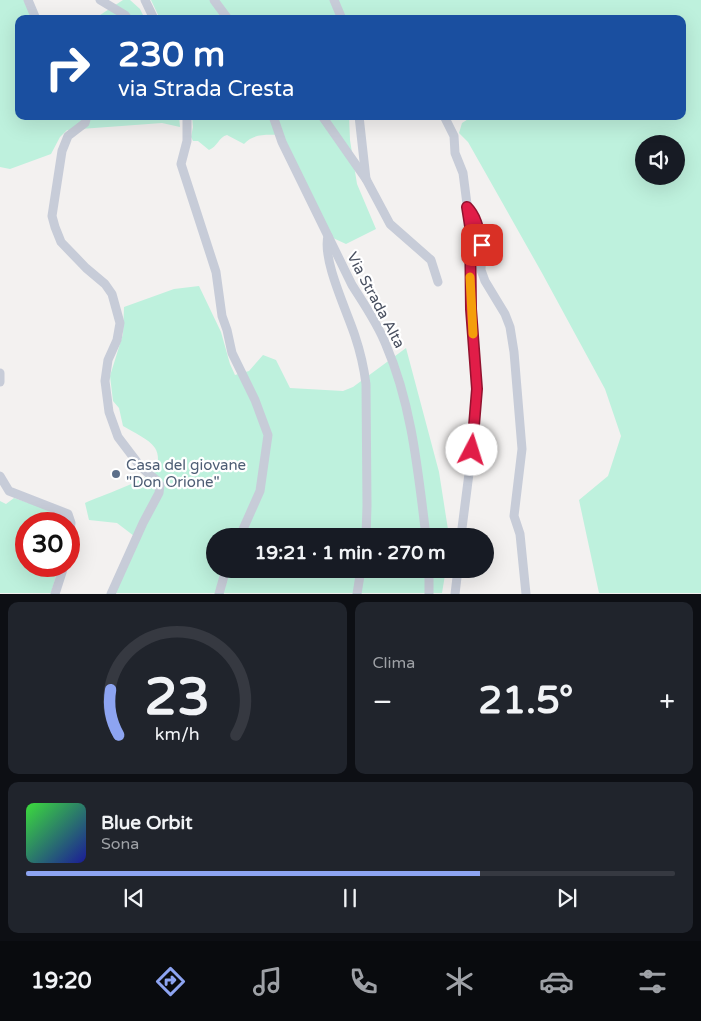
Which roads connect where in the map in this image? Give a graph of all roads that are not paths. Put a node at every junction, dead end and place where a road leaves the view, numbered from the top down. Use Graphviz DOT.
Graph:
graph roads {
  1 [pos="28,0"];
  2 [pos="100,0"];
  3 [pos="145,0"];
  4 [pos="214,0"];
  5 [pos="334,0"];
  6 [pos="34,15"];
  7 [pos="125,15"];
  8 [pos="152,15"];
  9 [pos="225,15"];
  10 [pos="340,15"];
  11 [pos="85,120"];
  12 [pos="187,120"];
  13 [pos="274,120"];
  14 [pos="325,120"];
  15 [pos="359,120"];
  16 [pos="446,120"];
  17 [pos="366,180"];
  18 [pos="467,207"];
  19 [pos="328,236"];
  20 [pos="438,282"];
  21 [pos="0,373"];
  22 [pos="0,382"];
  23 [pos="0,476"];
  24 [pos="63,512"];
  25 [pos="244,528"];
  26 [pos="366,528"];
  27 [pos="425,528"];
  28 [pos="462,528"];
  29 [pos="60,577"];
  30 [pos="223,578"];
  31 [pos="360,578"];
  32 [pos="429,578"];
  33 [pos="457,578"];
  34 [pos="55,594"];
  35 [pos="111,594"];
  36 [pos="219,594"];
  37 [pos="357,594"];
  38 [pos="429,594"];
  39 [pos="455,594"];
  40 [pos="526,594"];
  1 -- 6 [label="street"];
  2 -- 7 [label="street"];
  3 -- 8 [label="street"];
  4 -- 9 [label="street"];
  5 -- 10 [label="street"];
  11 -- 35 [label="street"];
  12 -- 25 [label="street"];
  13 -- 19 [label="street, Via Strada Alta"];
  14 -- 17 [label="street"];
  15 -- 17 [label="street"];
  16 -- 18 [label="street"];
  17 -- 20 [label="street"];
  18 -- 28 [label="street"];
  18 -- 40 [label="street"];
  19 -- 26 [label="street"];
  19 -- 27 [label="street, Via Strada Alta"];
  21 -- 22 [label="street"];
  23 -- 24 [label="street"];
  29 -- 34 [label="street"];
  30 -- 36 [label="street"];
  31 -- 37 [label="street"];
  32 -- 38 [label="street"];
  33 -- 39 [label="street"];
}
